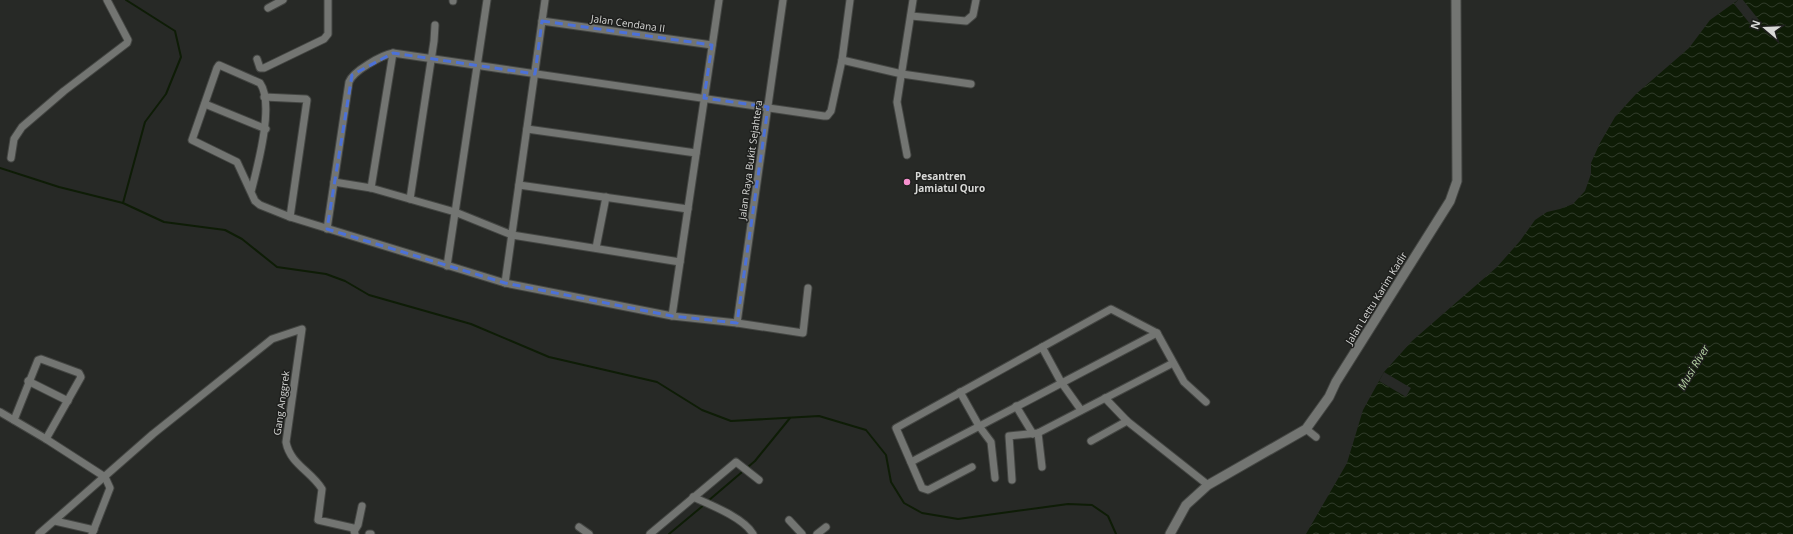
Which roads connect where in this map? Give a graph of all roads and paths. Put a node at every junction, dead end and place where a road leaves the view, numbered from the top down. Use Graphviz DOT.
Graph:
graph roads {
  1 [pos="107,0"];
  2 [pos="283,0"];
  3 [pos="328,0"];
  4 [pos="487,0"];
  5 [pos="545,0"];
  6 [pos="719,0"];
  7 [pos="783,0"];
  8 [pos="850,0"];
  9 [pos="913,0"];
  10 [pos="976,0"];
  11 [pos="1456,0"];
  12 [pos="268,8"];
  13 [pos="911,16"];
  14 [pos="542,21"];
  15 [pos="435,25"];
  16 [pos="712,45"];
  17 [pos="393,53"];
  18 [pos="257,59"];
  19 [pos="431,59"];
  20 [pos="842,60"];
  21 [pos="478,66"];
  22 [pos="534,74"];
  23 [pos="902,74"];
  24 [pos="971,84"];
  25 [pos="264,97"];
  26 [pos="704,98"];
  27 [pos="205,104"];
  28 [pos="768,108"];
  29 [pos="266,129"];
  30 [pos="527,129"];
  31 [pos="696,153"];
  32 [pos="907,155"];
  33 [pos="11,158"];
  34 [pos="334,182"];
  35 [pos="519,185"];
  36 [pos="371,188"];
  37 [pos="251,192"];
  38 [pos="606,197"];
  39 [pos="410,199"];
  40 [pos="688,209"];
  41 [pos="455,212"];
  42 [pos="290,217"];
  43 [pos="327,229"];
  44 [pos="512,235"];
  45 [pos="596,248"];
  46 [pos="680,262"];
  47 [pos="446,266"];
  48 [pos="505,283"];
  49 [pos="808,288"];
  50 [pos="672,316"];
  51 [pos="737,323"];
  52 [pos="1157,333"];
  53 [pos="1042,347"];
  54 [pos="1173,363"];
  55 [pos="28,381"];
  56 [pos="1061,382"];
  57 [pos="960,392"];
  58 [pos="1105,398"];
  59 [pos="68,401"];
  60 [pos="1206,402"];
  61 [pos="1016,406"];
  62 [pos="1082,410"];
  63 [pos="0,412"];
  64 [pos="14,420"];
  65 [pos="1127,421"];
  66 [pos="979,426"];
  67 [pos="1306,429"];
  68 [pos="1036,434"];
  69 [pos="1316,437"];
  70 [pos="46,439"];
  71 [pos="1090,441"];
  72 [pos="911,462"];
  73 [pos="972,467"];
  74 [pos="1042,467"];
  75 [pos="105,477"];
  76 [pos="995,478"];
  77 [pos="759,480"];
  78 [pos="1012,480"];
  79 [pos="1208,485"];
  80 [pos="697,498"];
  81 [pos="362,506"];
  82 [pos="55,520"];
  83 [pos="789,520"];
  84 [pos="579,527"];
  85 [pos="826,527"];
  86 [pos="93,532"];
  87 [pos="355,532"];
  88 [pos="39,534"];
  89 [pos="589,534"];
  90 [pos="650,534"];
  91 [pos="753,534"];
  92 [pos="802,534"];
  93 [pos="817,534"];
  94 [pos="1170,534"];
  1 -- 33 [label="street"];
  2 -- 12 [label="street"];
  3 -- 18 [label="street"];
  4 -- 21 [label="street"];
  5 -- 14 [label="street"];
  6 -- 16 [label="street"];
  7 -- 28 [label="street, Jalan Raya Bukit Sejahtera"];
  8 -- 20 [label="street"];
  9 -- 13 [label="street"];
  10 -- 13 [label="street"];
  11 -- 67 [label="street, Jalan Lettu Karim Kadir"];
  13 -- 23 [label="street"];
  14 -- 16 [label="street, Jalan Cendana II"];
  14 -- 22 [label="street"];
  15 -- 19 [label="street"];
  16 -- 26 [label="street"];
  17 -- 19 [label="street"];
  17 -- 34 [label="street"];
  17 -- 36 [label="street"];
  19 -- 21 [label="street"];
  19 -- 39 [label="street"];
  20 -- 23 [label="street"];
  20 -- 28 [label="street"];
  21 -- 22 [label="street"];
  21 -- 41 [label="street"];
  22 -- 26 [label="street"];
  22 -- 30 [label="street"];
  23 -- 24 [label="street"];
  23 -- 32 [label="street"];
  25 -- 27 [label="street"];
  25 -- 29 [label="street"];
  25 -- 42 [label="street"];
  26 -- 28 [label="street"];
  26 -- 31 [label="street"];
  27 -- 29 [label="street"];
  27 -- 37 [label="street"];
  28 -- 51 [label="street, Jalan Raya Bukit Sejahtera"];
  29 -- 37 [label="street"];
  30 -- 31 [label="street"];
  30 -- 35 [label="street"];
  31 -- 40 [label="street"];
  34 -- 36 [label="street"];
  34 -- 43 [label="street"];
  35 -- 38 [label="street"];
  35 -- 44 [label="street"];
  36 -- 39 [label="street"];
  37 -- 42 [label="street"];
  38 -- 40 [label="street"];
  38 -- 45 [label="street"];
  39 -- 41 [label="street"];
  40 -- 46 [label="street"];
  41 -- 44 [label="street"];
  41 -- 47 [label="street"];
  42 -- 43 [label="street"];
  43 -- 47 [label="street"];
  44 -- 45 [label="street"];
  44 -- 48 [label="street"];
  45 -- 46 [label="street"];
  46 -- 50 [label="street"];
  47 -- 48 [label="street"];
  48 -- 50 [label="street"];
  49 -- 51 [label="street"];
  50 -- 51 [label="street"];
  52 -- 53 [label="street"];
  52 -- 54 [label="street"];
  52 -- 56 [label="street"];
  53 -- 56 [label="street"];
  53 -- 57 [label="street"];
  54 -- 58 [label="street"];
  54 -- 60 [label="street"];
  55 -- 59 [label="street"];
  55 -- 59 [label="street"];
  55 -- 64 [label="street"];
  56 -- 61 [label="street"];
  56 -- 62 [label="street"];
  57 -- 66 [label="street"];
  57 -- 72 [label="street"];
  58 -- 62 [label="street"];
  58 -- 65 [label="street"];
  59 -- 70 [label="street"];
  61 -- 66 [label="street"];
  61 -- 68 [label="street"];
  62 -- 68 [label="street"];
  63 -- 64 [label="street"];
  64 -- 70 [label="street"];
  65 -- 71 [label="street"];
  65 -- 79 [label="street"];
  66 -- 72 [label="street"];
  66 -- 76 [label="street"];
  67 -- 69 [label="street"];
  67 -- 79 [label="street, Jalan Lettu Karim Kadir"];
  68 -- 74 [label="street"];
  68 -- 78 [label="street"];
  70 -- 75 [label="street"];
  72 -- 73 [label="street"];
  75 -- 82 [label="street"];
  75 -- 86 [label="street"];
  75 -- 87 [label="street, Gang Anggrek"];
  77 -- 80 [label="street"];
  79 -- 94 [label="street, Jalan Lettu Karim Kadir"];
  80 -- 90 [label="street"];
  80 -- 91 [label="street"];
  81 -- 87 [label="street"];
  82 -- 86 [label="street"];
  82 -- 88 [label="street"];
  83 -- 92 [label="street"];
  84 -- 89 [label="street"];
  85 -- 93 [label="street"];
}
